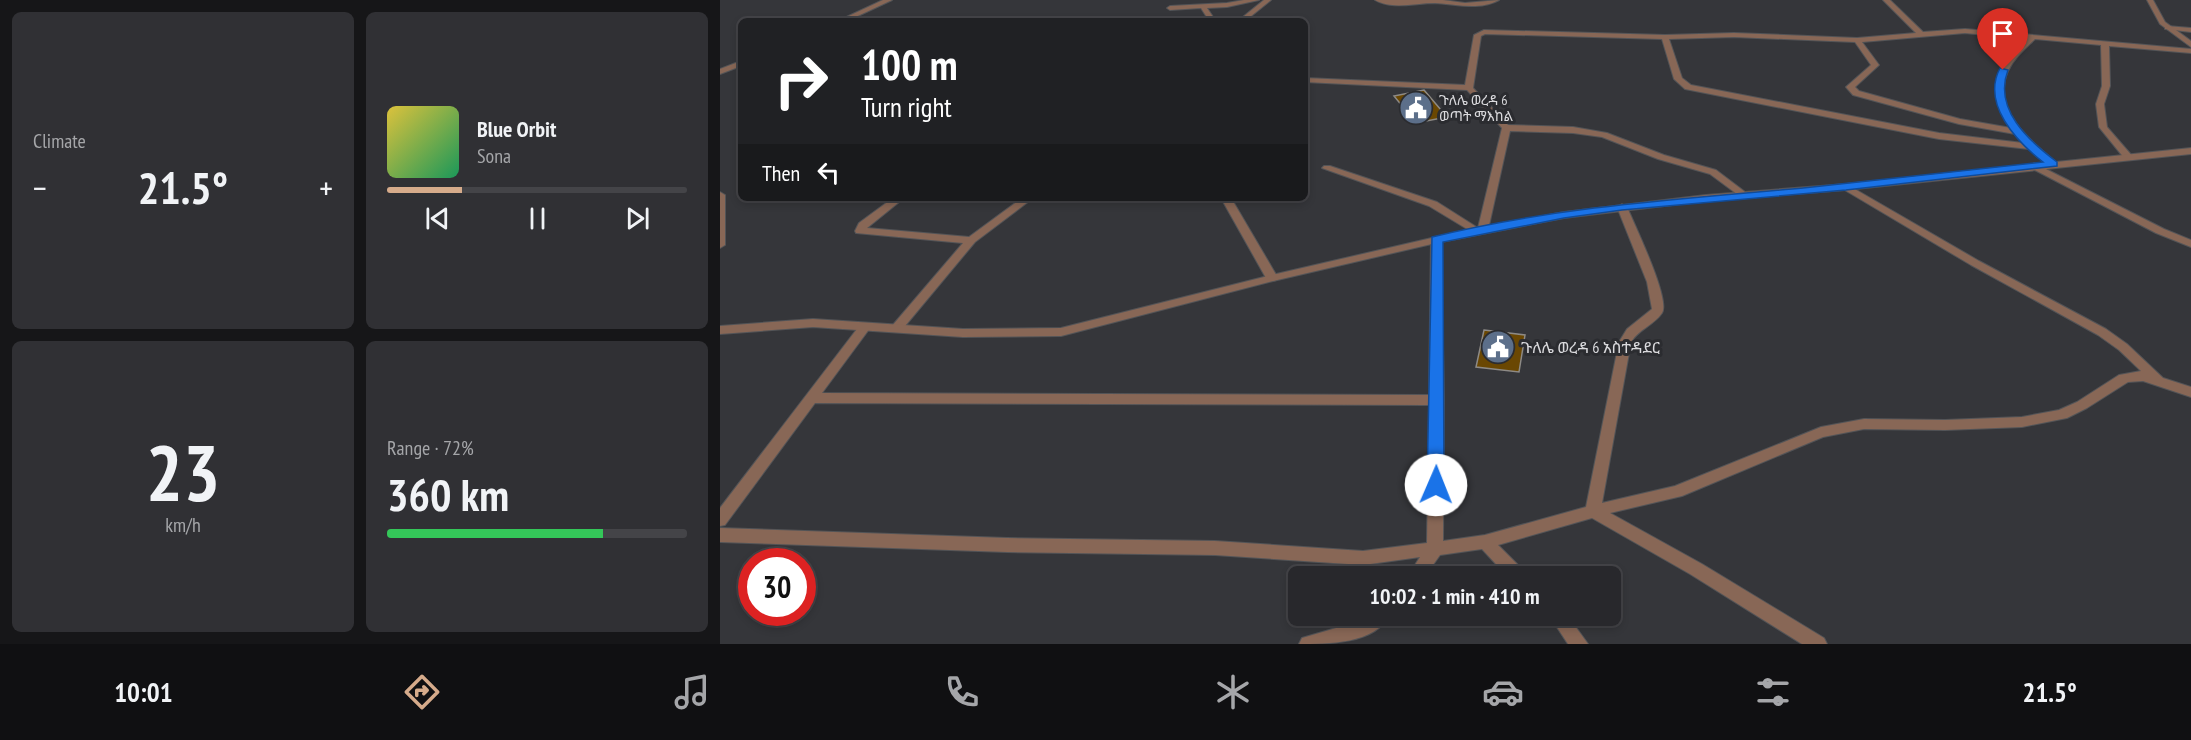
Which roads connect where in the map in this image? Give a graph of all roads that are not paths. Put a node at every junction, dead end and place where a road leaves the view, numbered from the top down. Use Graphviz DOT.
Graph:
graph roads {
  1 [pos="890,0"];
  2 [pos="1256,0"];
  3 [pos="1268,0"];
  4 [pos="1378,0"];
  5 [pos="1496,0"];
  6 [pos="1886,0"];
  7 [pos="2150,0"];
  8 [pos="1202,5"];
  9 [pos="1170,8"];
  10 [pos="848,18"];
  11 [pos="1210,18"];
  12 [pos="1245,18"];
  13 [pos="2167,28"];
  14 [pos="2191,30"];
  15 [pos="1922,36"];
  16 [pos="1665,37"];
  17 [pos="2032,38"];
  18 [pos="1857,40"];
  19 [pos="2105,45"];
  20 [pos="2191,45"];
  21 [pos="2191,51"];
  22 [pos="738,64"];
  23 [pos="720,72"];
  24 [pos="1308,80"];
  25 [pos="1469,88"];
  26 [pos="1506,128"];
  27 [pos="2015,131"];
  28 [pos="2029,146"];
  29 [pos="2191,151"];
  30 [pos="2128,157"];
  31 [pos="2053,164"];
  32 [pos="2034,166"];
  33 [pos="1327,168"];
  34 [pos="1846,187"];
  35 [pos="720,195"];
  36 [pos="1744,195"];
  37 [pos="895,201"];
  38 [pos="1024,201"];
  39 [pos="1228,201"];
  40 [pos="1622,207"];
  41 [pos="1480,231"];
  42 [pos="971,240"];
  43 [pos="1437,240"];
  44 [pos="2191,244"];
  45 [pos="720,245"];
  46 [pos="1272,278"];
  47 [pos="864,328"];
  48 [pos="896,329"];
  49 [pos="720,330"];
  50 [pos="2160,381"];
  51 [pos="2191,392"];
  52 [pos="811,398"];
  53 [pos="1437,400"];
  54 [pos="1593,511"];
  55 [pos="720,520"];
  56 [pos="720,535"];
  57 [pos="1485,542"];
  58 [pos="1435,549"];
  59 [pos="1423,566"];
  60 [pos="1508,566"];
  61 [pos="1367,626"];
  62 [pos="1565,626"];
  63 [pos="1308,644"];
  64 [pos="1579,644"];
  65 [pos="1818,644"];
  1 -- 10 [label="street"];
  2 -- 8 [label="street"];
  3 -- 12 [label="street"];
  4 -- 5 [label="street"];
  6 -- 15 [label="street"];
  7 -- 13 [label="street"];
  8 -- 9 [label="street"];
  8 -- 11 [label="street"];
  13 -- 14 [label="street"];
  13 -- 20 [label="street"];
  15 -- 17 [label="street"];
  15 -- 18 [label="street"];
  16 -- 18 [label="street"];
  16 -- 25 [label="street"];
  16 -- 28 [label="street"];
  17 -- 19 [label="street"];
  17 -- 27 [label="street"];
  18 -- 27 [label="street"];
  19 -- 21 [label="street"];
  19 -- 30 [label="street"];
  22 -- 23 [label="street"];
  24 -- 25 [label="street"];
  25 -- 26 [label="street"];
  26 -- 36 [label="street"];
  26 -- 41 [label="street"];
  27 -- 28 [label="street"];
  28 -- 31 [label="street"];
  29 -- 30 [label="street"];
  30 -- 31 [label="street"];
  31 -- 32 [label="street"];
  32 -- 34 [label="street"];
  32 -- 44 [label="street"];
  33 -- 41 [label="street"];
  34 -- 36 [label="street"];
  34 -- 50 [label="street"];
  35 -- 45 [label="street"];
  36 -- 40 [label="street"];
  37 -- 42 [label="street"];
  38 -- 42 [label="street"];
  39 -- 46 [label="street"];
  40 -- 41 [label="street"];
  40 -- 54 [label="street"];
  41 -- 43 [label="street"];
  42 -- 48 [label="street"];
  43 -- 46 [label="street"];
  43 -- 53 [label="street"];
  46 -- 48 [label="street"];
  47 -- 48 [label="street"];
  47 -- 49 [label="street"];
  47 -- 52 [label="street"];
  50 -- 51 [label="street"];
  50 -- 54 [label="street"];
  52 -- 53 [label="street"];
  52 -- 55 [label="street"];
  53 -- 58 [label="street"];
  54 -- 57 [label="street"];
  54 -- 65 [label="street"];
  56 -- 58 [label="street"];
  57 -- 58 [label="street"];
  57 -- 60 [label="street"];
  58 -- 59 [label="street"];
  61 -- 63 [label="street"];
  62 -- 64 [label="street"];
}
